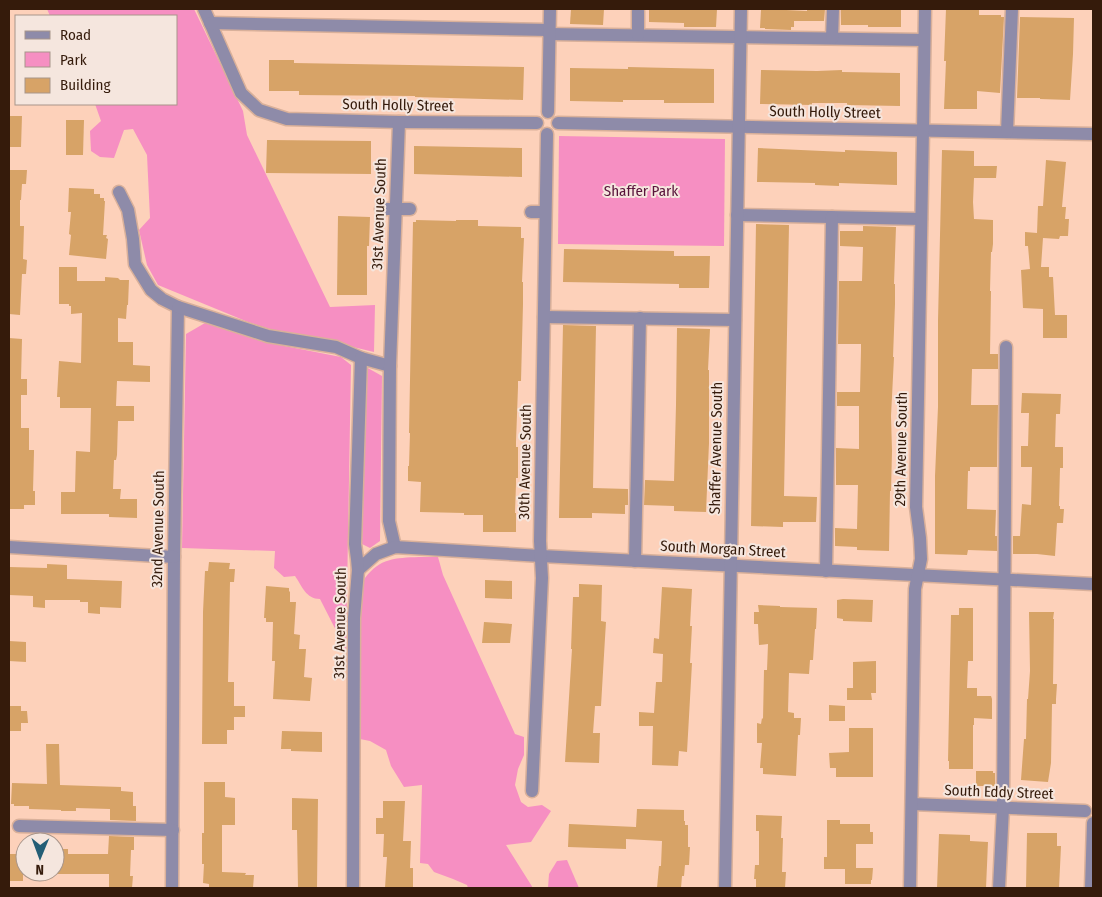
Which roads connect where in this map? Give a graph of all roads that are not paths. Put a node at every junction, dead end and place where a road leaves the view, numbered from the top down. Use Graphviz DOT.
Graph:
graph roads {
  1 [pos="204,9"];
  2 [pos="550,9"];
  3 [pos="741,9"];
  4 [pos="833,9"];
  5 [pos="924,9"];
  6 [pos="1012,9"];
  7 [pos="638,11"];
  8 [pos="210,23"];
  9 [pos="549,32"];
  10 [pos="638,35"];
  11 [pos="740,38"];
  12 [pos="832,38"];
  13 [pos="924,40"];
  14 [pos="548,112"];
  15 [pos="399,122"];
  16 [pos="537,123"];
  17 [pos="558,124"];
  18 [pos="739,127"];
  19 [pos="923,130"];
  20 [pos="1007,132"];
  21 [pos="546,134"];
  22 [pos="1093,134"];
  23 [pos="119,192"];
  24 [pos="381,209"];
  25 [pos="395,209"];
  26 [pos="410,209"];
  27 [pos="531,212"];
  28 [pos="545,212"];
  29 [pos="737,215"];
  30 [pos="832,217"];
  31 [pos="921,219"];
  32 [pos="178,307"];
  33 [pos="544,317"];
  34 [pos="640,318"];
  35 [pos="735,320"];
  36 [pos="1006,348"];
  37 [pos="361,358"];
  38 [pos="390,366"];
  39 [pos="9,547"];
  40 [pos="395,547"];
  41 [pos="174,556"];
  42 [pos="541,556"];
  43 [pos="635,560"];
  44 [pos="730,565"];
  45 [pos="358,570"];
  46 [pos="826,571"];
  47 [pos="918,575"];
  48 [pos="1005,579"];
  49 [pos="1093,584"];
  50 [pos="532,791"];
  51 [pos="912,804"];
  52 [pos="1003,808"];
  53 [pos="1091,814"];
  54 [pos="19,826"];
  55 [pos="173,830"];
  56 [pos="172,888"];
  57 [pos="352,888"];
  58 [pos="725,888"];
  59 [pos="910,888"];
  60 [pos="999,888"];
  61 [pos="1091,888"];
  1 -- 8 [label="street"];
  2 -- 9 [label="street"];
  3 -- 11 [label="street, Shaffer Avenue South"];
  4 -- 12 [label="street"];
  5 -- 13 [label="street, 29th Avenue South"];
  6 -- 20 [label="street"];
  7 -- 10 [label="street"];
  8 -- 9 [label="street"];
  8 -- 15 [label="street, South Holly Street"];
  9 -- 10 [label="street"];
  9 -- 14 [label="street"];
  10 -- 11 [label="street"];
  11 -- 12 [label="street"];
  11 -- 18 [label="street, Shaffer Avenue South"];
  12 -- 13 [label="street"];
  13 -- 19 [label="street, 29th Avenue South"];
  14 -- 16 [label="street"];
  14 -- 17 [label="street"];
  15 -- 16 [label="street, South Holly Street"];
  15 -- 25 [label="street, 31st Avenue South"];
  16 -- 21 [label="street"];
  17 -- 18 [label="street, South Holly Street"];
  17 -- 21 [label="street"];
  18 -- 19 [label="street, South Holly Street"];
  18 -- 29 [label="street, Shaffer Avenue South"];
  19 -- 20 [label="street, South Holly Street"];
  19 -- 31 [label="street, 29th Avenue South"];
  20 -- 22 [label="street, South Holly Street"];
  21 -- 28 [label="street, 30th Avenue South"];
  23 -- 32 [label="street"];
  24 -- 25 [label="street"];
  25 -- 26 [label="street"];
  25 -- 38 [label="street, 31st Avenue South"];
  27 -- 28 [label="street"];
  28 -- 33 [label="street, 30th Avenue South"];
  29 -- 30 [label="street"];
  29 -- 35 [label="street, Shaffer Avenue South"];
  30 -- 31 [label="street"];
  30 -- 46 [label="street"];
  31 -- 47 [label="street, 29th Avenue South"];
  32 -- 37 [label="street"];
  32 -- 41 [label="street, 32nd Avenue South"];
  33 -- 34 [label="street"];
  33 -- 42 [label="street, 30th Avenue South"];
  34 -- 35 [label="street"];
  34 -- 43 [label="street"];
  35 -- 44 [label="street, Shaffer Avenue South"];
  36 -- 48 [label="street"];
  37 -- 38 [label="street"];
  37 -- 45 [label="street, 31st Avenue South"];
  38 -- 40 [label="street, 31st Avenue South"];
  39 -- 41 [label="street"];
  40 -- 42 [label="street, South Morgan Street"];
  40 -- 45 [label="street, South Morgan Street"];
  41 -- 55 [label="street, 32nd Avenue South"];
  42 -- 43 [label="street, South Morgan Street"];
  42 -- 50 [label="street, 30th Avenue South"];
  43 -- 44 [label="street, South Morgan Street"];
  44 -- 46 [label="street, South Morgan Street"];
  44 -- 58 [label="street, Shaffer Avenue South"];
  45 -- 57 [label="street, 31st Avenue South"];
  46 -- 47 [label="street, South Morgan Street"];
  47 -- 48 [label="street, South Morgan Street"];
  47 -- 51 [label="street, 29th Avenue South"];
  48 -- 49 [label="street, South Morgan Street"];
  48 -- 52 [label="street"];
  51 -- 52 [label="street, South Eddy Street"];
  51 -- 59 [label="street, 29th Avenue South"];
  52 -- 53 [label="street, South Eddy Street"];
  52 -- 60 [label="street"];
  53 -- 61 [label="street"];
  54 -- 55 [label="street"];
  55 -- 56 [label="street, 32nd Avenue South"];
}
